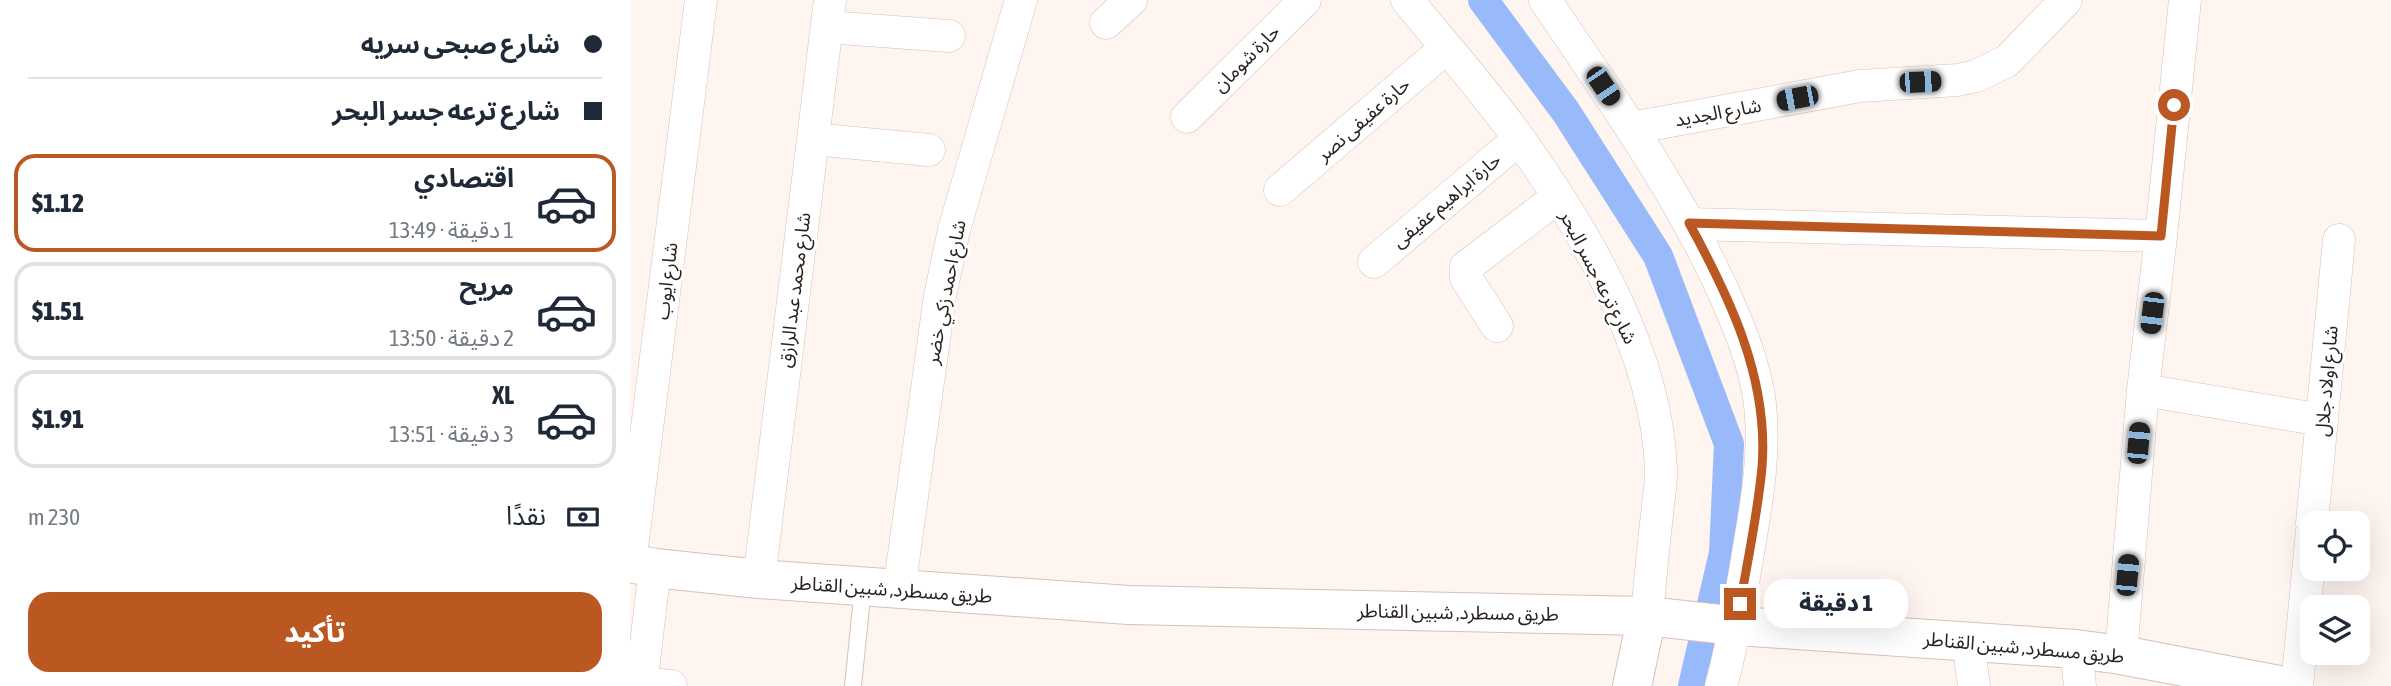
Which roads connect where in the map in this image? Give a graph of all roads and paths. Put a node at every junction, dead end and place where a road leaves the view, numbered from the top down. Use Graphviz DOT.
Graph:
graph roads {
  1 [pos="701,0"];
  2 [pos="1021,0"];
  3 [pos="1131,0"];
  4 [pos="1305,0"];
  5 [pos="1407,0"];
  6 [pos="1545,0"];
  7 [pos="2066,0"];
  8 [pos="2185,0"];
  9 [pos="829,14"];
  10 [pos="1106,23"];
  11 [pos="949,36"];
  12 [pos="1446,48"];
  13 [pos="1187,117"];
  14 [pos="1632,128"];
  15 [pos="813,139"];
  16 [pos="1519,139"];
  17 [pos="929,150"];
  18 [pos="1280,190"];
  19 [pos="1558,197"];
  20 [pos="1689,223"];
  21 [pos="2161,236"];
  22 [pos="2339,240"];
  23 [pos="1374,262"];
  24 [pos="1497,326"];
  25 [pos="2143,390"];
  26 [pos="2322,420"];
  27 [pos="2313,511"];
  28 [pos="638,565"];
  29 [pos="758,579"];
  30 [pos="2307,581"];
  31 [pos="881,589"];
  32 [pos="1653,617"];
  33 [pos="1727,625"];
  34 [pos="1968,641"];
  35 [pos="2121,655"];
  36 [pos="2078,668"];
  37 [pos="2227,681"];
  38 [pos="651,685"];
  39 [pos="853,686"];
  40 [pos="1632,686"];
  41 [pos="1721,686"];
  42 [pos="1974,686"];
  43 [pos="2284,686"];
  44 [pos="2297,686"];
  1 -- 28 [label="street, شارع ايوب"];
  2 -- 31 [label="street, شارع احمد زكي خضر"];
  3 -- 10 [label="street"];
  4 -- 13 [label="street, حارة شومان"];
  5 -- 12 [label="street, شارع ترعه جسر البحر"];
  6 -- 14 [label="street"];
  7 -- 14 [label="street, شارع الجديد"];
  8 -- 21 [label="street"];
  9 -- 11 [label="street"];
  9 -- 15 [label="street, شارع محمد عبد الرازق"];
  12 -- 16 [label="street, شارع ترعه جسر البحر"];
  12 -- 18 [label="street, حارة عفيفى نصر"];
  14 -- 20 [label="street"];
  15 -- 17 [label="street"];
  15 -- 29 [label="street, شارع محمد عبد الرازق"];
  16 -- 19 [label="street, شارع ترعه جسر البحر"];
  16 -- 23 [label="street, حارة ابراهيم عفيفى"];
  19 -- 24 [label="street"];
  19 -- 32 [label="street, شارع ترعه جسر البحر"];
  20 -- 21 [label="street"];
  20 -- 33 [label="street"];
  21 -- 25 [label="street"];
  22 -- 26 [label="street, شارع اولاد جلال"];
  25 -- 26 [label="street"];
  25 -- 35 [label="street"];
  26 -- 27 [label="street, شارع اولاد جلال"];
  28 -- 29 [label="main road, طريق مسطرد, شبين القناطر"];
  28 -- 38 [label="street, شارع ايوب"];
  29 -- 31 [label="main road, طريق مسطرد, شبين القناطر"];
  30 -- 44 [label="street"];
  31 -- 32 [label="main road, طريق مسطرد, شبين القناطر"];
  31 -- 39 [label="lane"];
  32 -- 33 [label="main road, طريق مسطرد, شبين القناطر"];
  32 -- 40 [label="main road, شارع ترعه جسر البحر"];
  33 -- 34 [label="main road, طريق مسطرد, شبين القناطر"];
  33 -- 41 [label="street"];
  34 -- 36 [label="main road, طريق مسطرد, شبين القناطر"];
  34 -- 42 [label="street"];
  35 -- 36 [label="main road, طريق مسطرد, شبين القناطر"];
  35 -- 37 [label="main road, طريق مسطرد, شبين القناطر"];
  37 -- 43 [label="main road, طريق مسطرد, شبين القناطر"];
}
